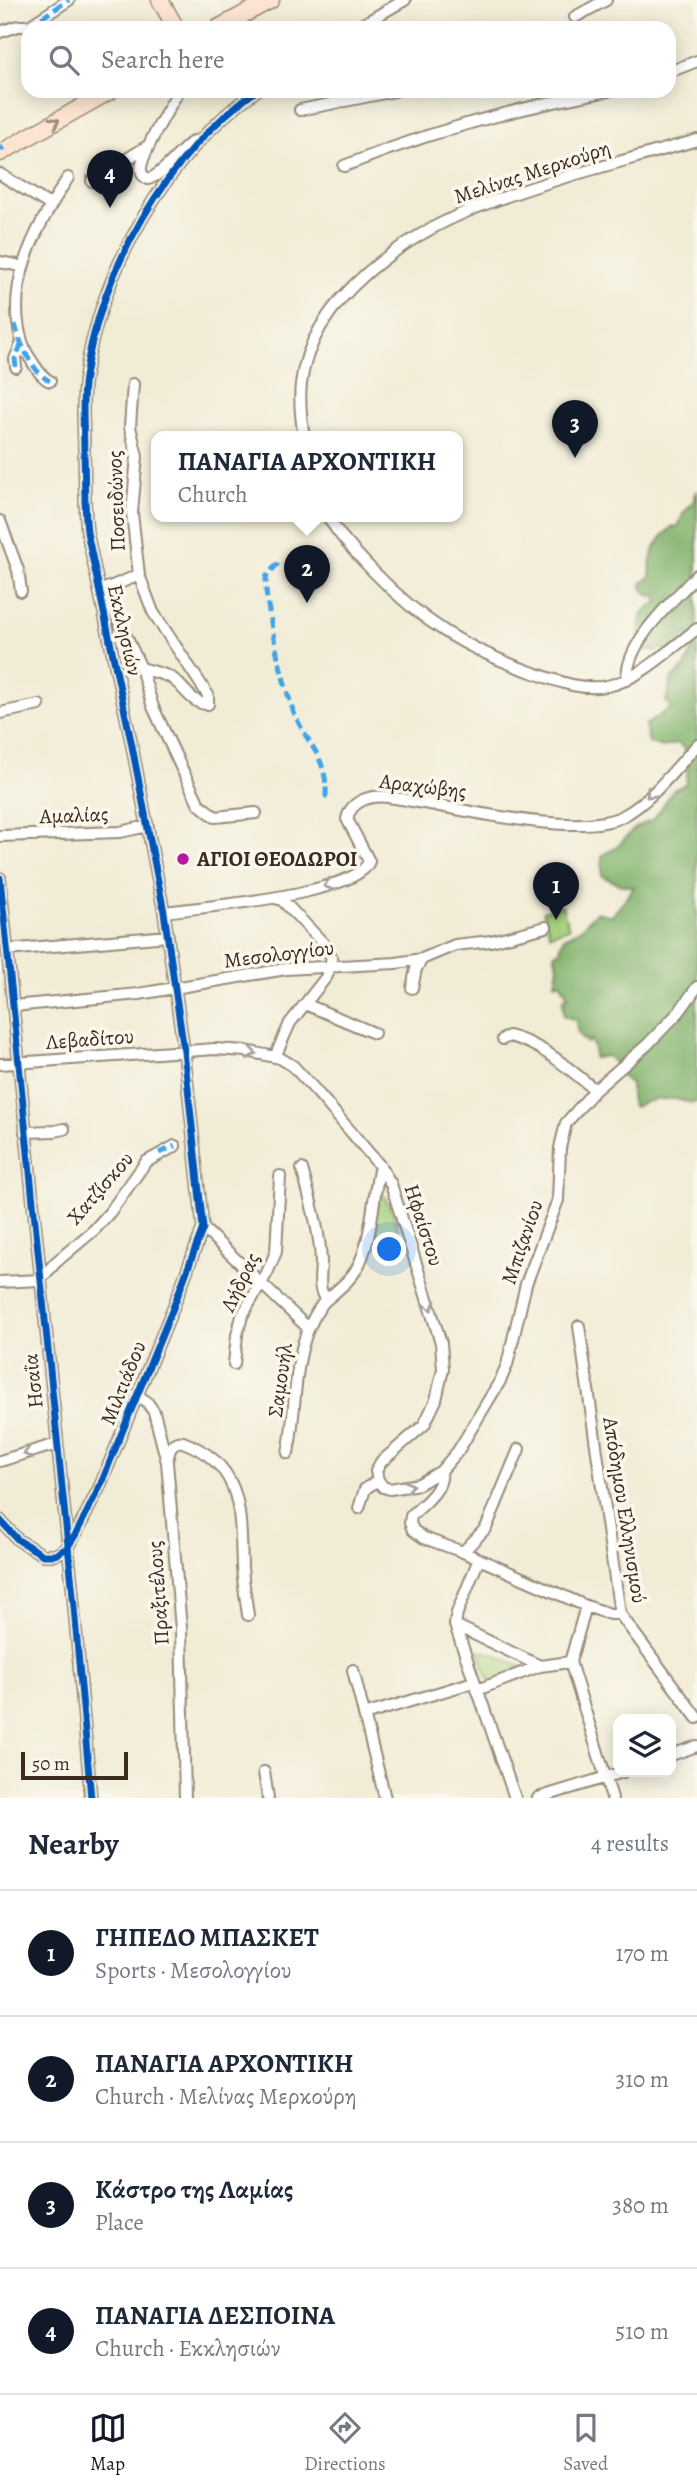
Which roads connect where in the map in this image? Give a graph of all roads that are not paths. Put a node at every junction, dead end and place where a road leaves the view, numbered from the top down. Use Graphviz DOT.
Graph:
graph roads {
  1 [pos="69,0"];
  2 [pos="160,0"];
  3 [pos="271,0"];
  4 [pos="405,0"];
  5 [pos="606,0"];
  6 [pos="575,18"];
  7 [pos="39,21"];
  8 [pos="172,21"];
  9 [pos="231,21"];
  10 [pos="368,21"];
  11 [pos="21,26"];
  12 [pos="0,32"];
  13 [pos="697,61"];
  14 [pos="676,69"];
  15 [pos="91,98"];
  16 [pos="174,98"];
  17 [pos="247,98"];
  18 [pos="360,98"];
  19 [pos="573,98"];
  20 [pos="300,110"];
  21 [pos="203,136"];
  22 [pos="697,140"];
  23 [pos="150,144"];
  24 [pos="1,150"];
  25 [pos="344,166"];
  26 [pos="0,174"];
  27 [pos="68,178"];
  28 [pos="92,181"];
  29 [pos="50,205"];
  30 [pos="0,262"];
  31 [pos="16,265"];
  32 [pos="21,345"];
  33 [pos="16,367"];
  34 [pos="50,381"];
  35 [pos="133,384"];
  36 [pos="303,431"];
  37 [pos="0,521"];
  38 [pos="332,522"];
  39 [pos="139,575"];
  40 [pos="697,575"];
  41 [pos="101,590"];
  42 [pos="21,591"];
  43 [pos="697,629"];
  44 [pos="141,668"];
  45 [pos="627,680"];
  46 [pos="39,705"];
  47 [pos="0,713"];
  48 [pos="697,745"];
  49 [pos="257,813"];
  50 [pos="147,821"];
  51 [pos="0,836"];
  52 [pos="0,878"];
  53 [pos="274,898"];
  54 [pos="164,912"];
  55 [pos="546,927"];
  56 [pos="168,936"];
  57 [pos="7,950"];
  58 [pos="422,959"];
  59 [pos="331,965"];
  60 [pos="697,987"];
  61 [pos="175,988"];
  62 [pos="412,988"];
  63 [pos="305,1004"];
  64 [pos="13,1006"];
  65 [pos="374,1033"];
  66 [pos="503,1039"];
  67 [pos="184,1051"];
  68 [pos="275,1057"];
  69 [pos="18,1063"];
  70 [pos="0,1064"];
  71 [pos="595,1090"];
  72 [pos="64,1129"];
  73 [pos="25,1132"];
  74 [pos="175,1146"];
  75 [pos="380,1166"];
  76 [pos="302,1169"];
  77 [pos="280,1176"];
  78 [pos="203,1227"];
  79 [pos="40,1280"];
  80 [pos="0,1282"];
  81 [pos="262,1282"];
  82 [pos="327,1299"];
  83 [pos="579,1326"];
  84 [pos="308,1328"];
  85 [pos="234,1364"];
  86 [pos="137,1395"];
  87 [pos="57,1444"];
  88 [pos="519,1449"];
  89 [pos="288,1453"];
  90 [pos="0,1461"];
  91 [pos="166,1462"];
  92 [pos="441,1471"];
  93 [pos="377,1480"];
  94 [pos="359,1508"];
  95 [pos="0,1520"];
  96 [pos="67,1548"];
  97 [pos="463,1552"];
  98 [pos="479,1559"];
  99 [pos="586,1606"];
  100 [pos="620,1614"];
  101 [pos="248,1615"];
  102 [pos="455,1625"];
  103 [pos="570,1662"];
  104 [pos="540,1666"];
  105 [pos="353,1670"];
  106 [pos="476,1686"];
  107 [pos="364,1715"];
  108 [pos="697,1718"];
  109 [pos="697,1746"];
  110 [pos="676,1753"];
  111 [pos="264,1772"];
  112 [pos="613,1775"];
  113 [pos="605,1778"];
  114 [pos="91,1798"];
  115 [pos="185,1798"];
  116 [pos="268,1798"];
  117 [pos="385,1798"];
  118 [pos="515,1798"];
  119 [pos="538,1798"];
  120 [pos="612,1798"];
  1 -- 7 [label="street"];
  2 -- 8 [label="main road"];
  3 -- 9 [label="main road"];
  4 -- 10 [label="street"];
  5 -- 6 [label="street"];
  11 -- 12 [label="street"];
  13 -- 14 [label="street"];
  24 -- 15 [label="main road, one-way"];
  16 -- 23 [label="street"];
  17 -- 21 [label="street, Εκκλησιών"];
  18 -- 20 [label="street"];
  19 -- 25 [label="street"];
  21 -- 23 [label="street"];
  21 -- 41 [label="street, Εκκλησιών"];
  22 -- 36 [label="street, Μελίνας Μερκούρη"];
  23 -- 28 [label="street"];
  26 -- 29 [label="street"];
  27 -- 29 [label="street"];
  29 -- 31 [label="street"];
  30 -- 31 [label="street"];
  31 -- 32 [label="street"];
  32 -- 33 [label="street"];
  32 -- 34 [label="street"];
  35 -- 39 [label="street, Ποσειδώνος"];
  37 -- 42 [label="street"];
  38 -- 45 [label="street"];
  39 -- 41 [label="street"];
  39 -- 44 [label="street, Ποσειδώνος"];
  40 -- 45 [label="street"];
  41 -- 44 [label="street"];
  41 -- 50 [label="street, Εκκλησιών"];
  43 -- 45 [label="street"];
  44 -- 49 [label="street"];
  46 -- 47 [label="street"];
  48 -- 53 [label="street, Αραχώβης, one-way"];
  50 -- 51 [label="street, Αμαλίας"];
  50 -- 54 [label="street, Εκκλησιών"];
  52 -- 57 [label="street, Ησαΐα"];
  53 -- 54 [label="street, Αραχώβης"];
  53 -- 59 [label="street"];
  54 -- 56 [label="street, Εκκλησιών"];
  55 -- 58 [label="street, Μεσολογγίου"];
  56 -- 57 [label="street"];
  56 -- 61 [label="street, Εκκλησιών"];
  57 -- 64 [label="street, Ησαΐα"];
  58 -- 59 [label="street, Μεσολογγίου"];
  58 -- 62 [label="street"];
  59 -- 61 [label="street, Μεσολογγίου"];
  59 -- 63 [label="street"];
  60 -- 71 [label="street, Μπιζανίου"];
  61 -- 64 [label="street, Μεσολογγίου"];
  61 -- 67 [label="street, Εκκλησιών"];
  63 -- 65 [label="street"];
  63 -- 68 [label="street"];
  64 -- 69 [label="street, Ησαΐα"];
  66 -- 71 [label="street"];
  67 -- 68 [label="street, Ηφαίστου, one-way"];
  67 -- 69 [label="street, Λεβαδίτου"];
  67 -- 78 [label="street, Εκκλησιών"];
  68 -- 75 [label="street, Ηφαίστου"];
  69 -- 70 [label="street, Λεβαδίτου"];
  69 -- 73 [label="street, Ησαΐα"];
  71 -- 92 [label="street, Μπιζανίου"];
  72 -- 73 [label="street"];
  73 -- 79 [label="street, Ησαΐα"];
  74 -- 79 [label="street, Χατζίσκου"];
  75 -- 82 [label="street, Σαμουήλ"];
  75 -- 93 [label="street, Ηφαίστου, one-way"];
  76 -- 82 [label="street"];
  77 -- 81 [label="street, Λήδρας"];
  78 -- 81 [label="street"];
  78 -- 86 [label="street, Μιλτιάδου"];
  79 -- 80 [label="street"];
  79 -- 87 [label="street, Ησαΐα"];
  81 -- 84 [label="street"];
  81 -- 85 [label="street, Λήδρας"];
  82 -- 84 [label="street, Σαμουήλ"];
  83 -- 100 [label="street, Απόδημου Ελληνισμού"];
  84 -- 89 [label="street, Σαμουήλ"];
  86 -- 91 [label="street, Πραξιτέλους"];
  86 -- 96 [label="street, Μιλτιάδου"];
  87 -- 90 [label="street, one-way"];
  87 -- 96 [label="street, Ησαΐα"];
  88 -- 97 [label="street"];
  91 -- 101 [label="street"];
  91 -- 115 [label="street, Πραξιτέλους"];
  93 -- 92 [label="street, Μπιζανίου, one-way"];
  92 -- 97 [label="street"];
  93 -- 94 [label="street, Ηφαίστου"];
  95 -- 96 [label="street"];
  96 -- 114 [label="street, Ησαΐα"];
  97 -- 98 [label="street"];
  98 -- 99 [label="street"];
  98 -- 102 [label="street"];
  99 -- 100 [label="street"];
  99 -- 103 [label="street"];
  100 -- 108 [label="street, Απόδημου Ελληνισμού"];
  102 -- 104 [label="street"];
  102 -- 106 [label="street"];
  103 -- 104 [label="street"];
  103 -- 113 [label="street"];
  104 -- 106 [label="street"];
  105 -- 107 [label="street"];
  106 -- 107 [label="street"];
  106 -- 118 [label="street"];
  107 -- 117 [label="street"];
  109 -- 110 [label="street"];
  111 -- 116 [label="street"];
  112 -- 113 [label="street"];
  113 -- 119 [label="street"];
  113 -- 120 [label="street"];
}
